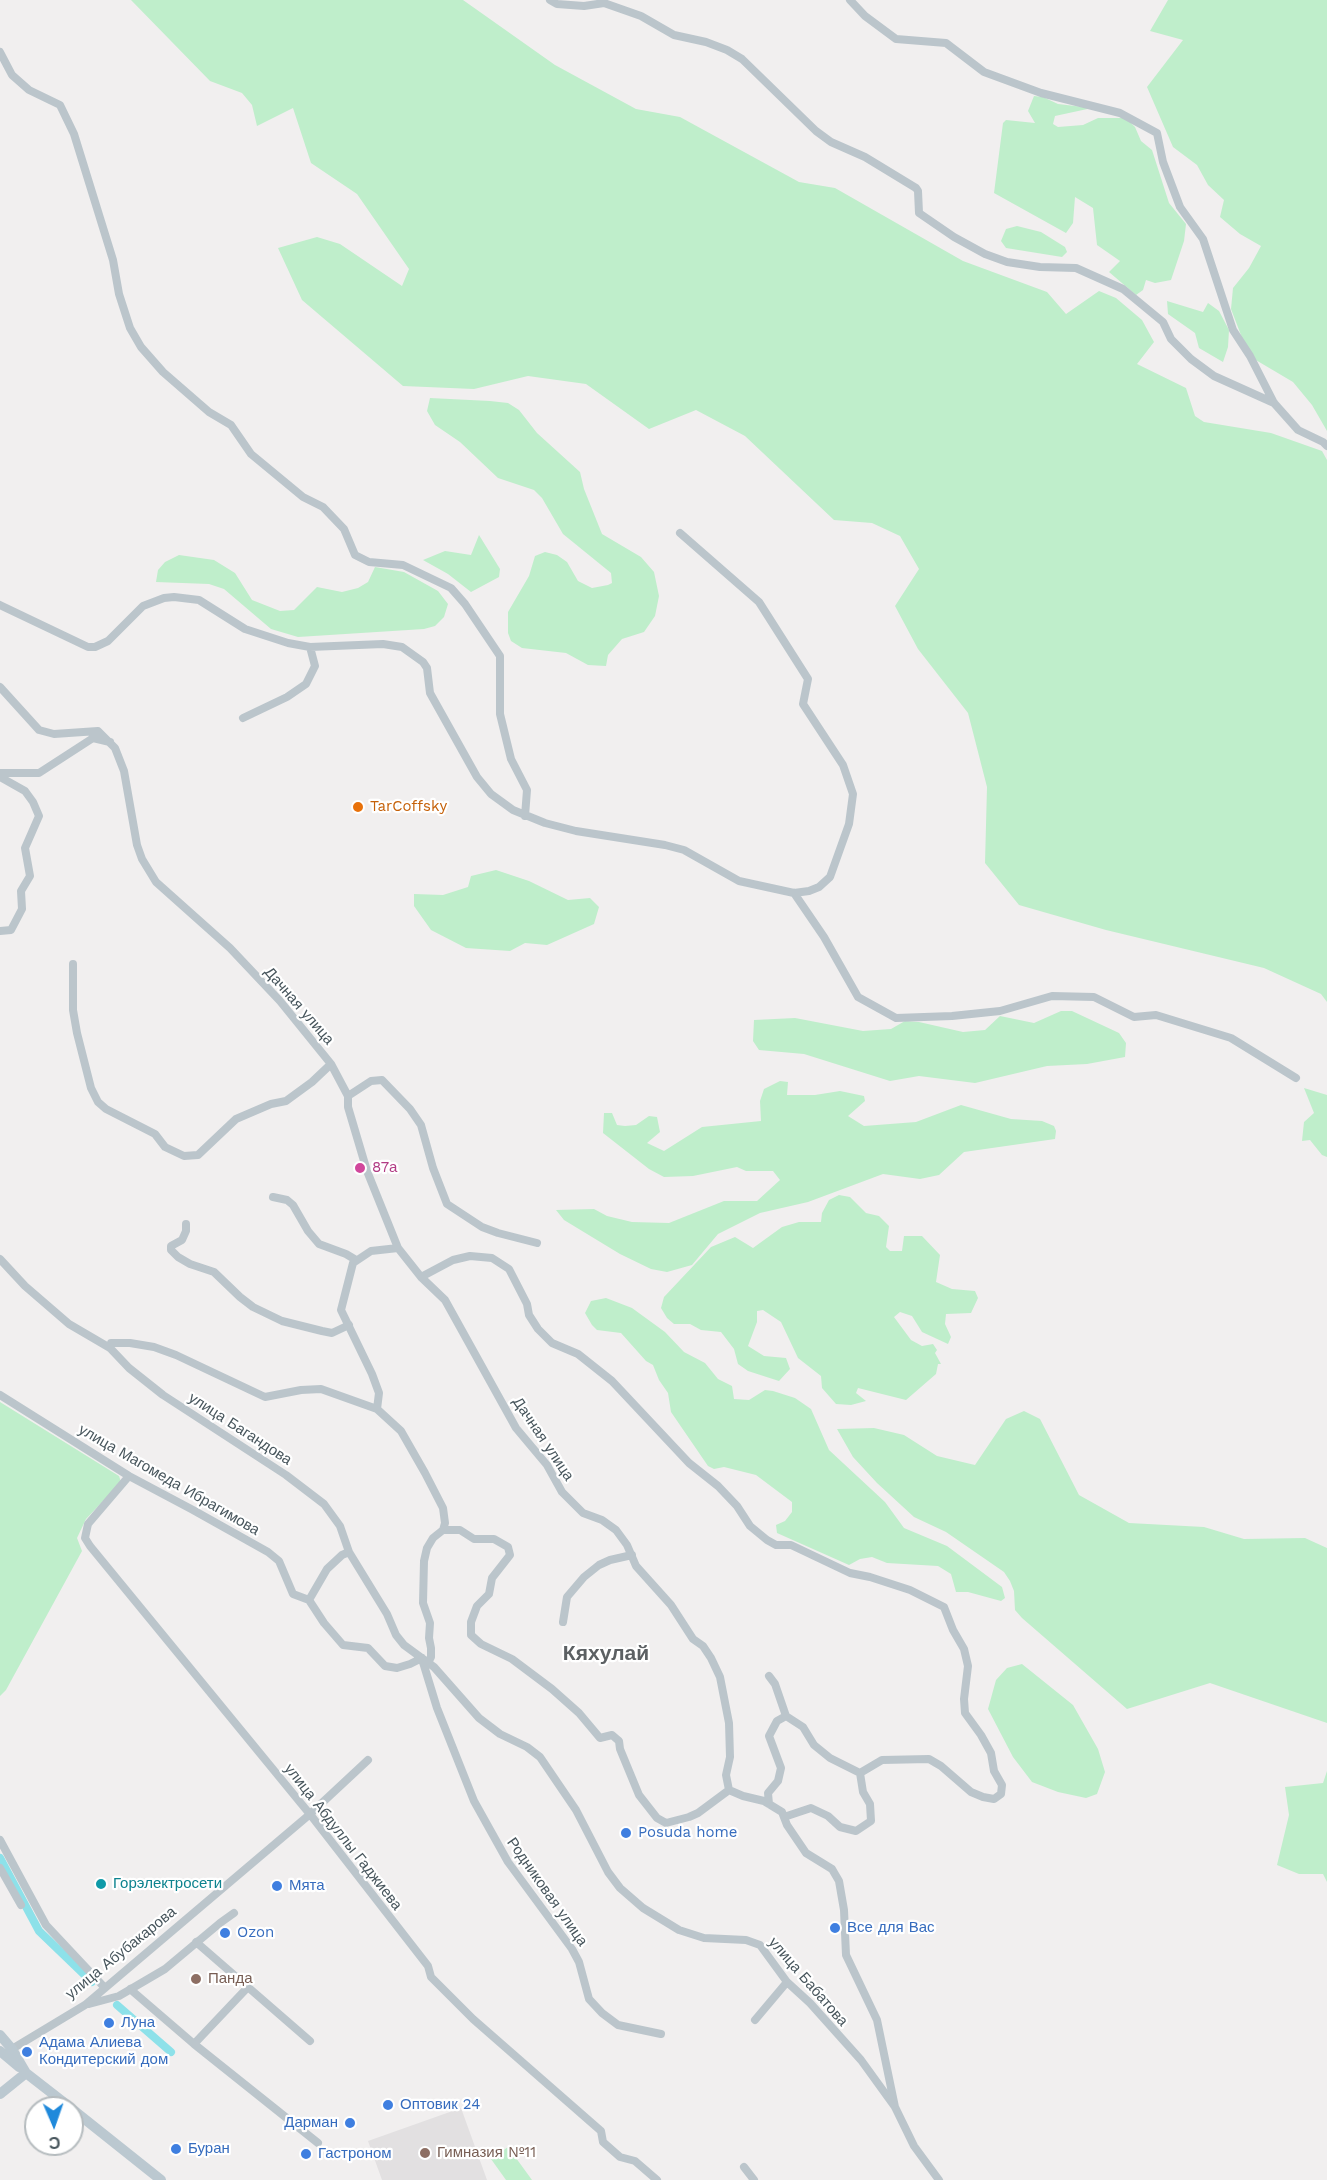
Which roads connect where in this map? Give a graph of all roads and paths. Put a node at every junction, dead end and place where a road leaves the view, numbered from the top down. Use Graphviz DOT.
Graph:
graph roads {
  1 [pos="550,0"];
  2 [pos="850,0"];
  3 [pos="0,52"];
  4 [pos="1274,403"];
  5 [pos="1327,446"];
  6 [pos="680,533"];
  7 [pos="0,604"];
  8 [pos="310,647"];
  9 [pos="0,687"];
  10 [pos="243,718"];
  11 [pos="111,743"];
  12 [pos="0,775"];
  13 [pos="525,816"];
  14 [pos="794,893"];
  15 [pos="0,931"];
  16 [pos="72,964"];
  17 [pos="331,1064"];
  18 [pos="1296,1078"];
  19 [pos="348,1096"];
  20 [pos="273,1197"];
  21 [pos="186,1224"];
  22 [pos="537,1243"];
  23 [pos="398,1248"];
  24 [pos="0,1259"];
  25 [pos="356,1260"];
  26 [pos="421,1277"];
  27 [pos="349,1325"];
  28 [pos="110,1348"];
  29 [pos="0,1395"];
  30 [pos="377,1409"];
  31 [pos="129,1476"];
  32 [pos="443,1530"];
  33 [pos="349,1552"];
  34 [pos="632,1555"];
  35 [pos="309,1600"];
  36 [pos="563,1622"];
  37 [pos="425,1660"];
  38 [pos="769,1676"];
  39 [pos="786,1716"];
  40 [pos="368,1760"];
  41 [pos="860,1773"];
  42 [pos="729,1790"];
  43 [pos="770,1804"];
  44 [pos="309,1815"];
  45 [pos="784,1817"];
  46 [pos="0,1840"];
  47 [pos="0,1868"];
  48 [pos="21,1905"];
  49 [pos="234,1913"];
  50 [pos="196,1942"];
  51 [pos="787,1982"];
  52 [pos="248,1987"];
  53 [pos="105,1988"];
  54 [pos="130,1989"];
  55 [pos="85,2005"];
  56 [pos="755,2020"];
  57 [pos="662,2034"];
  58 [pos="0,2036"];
  59 [pos="310,2041"];
  60 [pos="194,2044"];
  61 [pos="4,2053"];
  62 [pos="26,2073"];
  63 [pos="0,2094"];
  64 [pos="56,2096"];
  65 [pos="895,2107"];
  66 [pos="84,2118"];
  67 [pos="318,2143"];
  68 [pos="744,2167"];
  69 [pos="161,2180"];
  70 [pos="657,2180"];
  71 [pos="754,2180"];
  72 [pos="939,2180"];
  1 -- 4 [label="street"];
  2 -- 4 [label="street"];
  3 -- 13 [label="street"];
  4 -- 5 [label="street"];
  6 -- 14 [label="street"];
  7 -- 8 [label="street"];
  8 -- 10 [label="street"];
  8 -- 13 [label="street"];
  9 -- 11 [label="street"];
  11 -- 12 [label="street"];
  11 -- 17 [label="street, Дачная улица"];
  12 -- 15 [label="street"];
  13 -- 14 [label="street"];
  14 -- 18 [label="street"];
  16 -- 17 [label="street"];
  17 -- 19 [label="street, Дачная улица"];
  19 -- 22 [label="street"];
  19 -- 23 [label="street, Дачная улица"];
  20 -- 25 [label="street"];
  21 -- 27 [label="street"];
  23 -- 25 [label="street"];
  23 -- 26 [label="street, Дачная улица"];
  24 -- 28 [label="street, улица Багандова"];
  25 -- 27 [label="street"];
  26 -- 34 [label="street, Дачная улица"];
  26 -- 41 [label="street"];
  27 -- 30 [label="street"];
  28 -- 30 [label="street"];
  28 -- 33 [label="street, улица Багандова"];
  29 -- 31 [label="street, улица Магомеда Ибрагимова"];
  30 -- 32 [label="street"];
  31 -- 35 [label="street, улица Магомеда Ибрагимова"];
  31 -- 44 [label="street, улица Абдуллы Гаджиева"];
  32 -- 37 [label="street"];
  32 -- 42 [label="street"];
  33 -- 35 [label="street"];
  33 -- 37 [label="street, улица Багандова"];
  34 -- 36 [label="street"];
  34 -- 42 [label="street, Дачная улица"];
  35 -- 37 [label="street, улица Магомеда Ибрагимова"];
  37 -- 51 [label="street, улица Бабатова"];
  37 -- 57 [label="street, Родниковая улица"];
  38 -- 39 [label="street"];
  39 -- 41 [label="street"];
  39 -- 43 [label="street"];
  40 -- 44 [label="street, улица Абубакарова"];
  41 -- 45 [label="street"];
  42 -- 43 [label="street"];
  43 -- 45 [label="street"];
  44 -- 53 [label="street, улица Абубакарова"];
  44 -- 70 [label="street, улица Абдуллы Гаджиева"];
  45 -- 65 [label="street"];
  46 -- 53 [label="street"];
  47 -- 48 [label="street"];
  49 -- 50 [label="street"];
  50 -- 52 [label="street"];
  50 -- 54 [label="street"];
  51 -- 56 [label="street"];
  51 -- 65 [label="street, улица Бабатова"];
  52 -- 59 [label="street"];
  52 -- 60 [label="street"];
  53 -- 55 [label="street, улица Абубакарова"];
  54 -- 55 [label="street"];
  54 -- 60 [label="street"];
  55 -- 61 [label="street, улица Абубакарова"];
  58 -- 61 [label="main road"];
  60 -- 67 [label="street"];
  61 -- 62 [label="main road"];
  62 -- 63 [label="main road"];
  62 -- 64 [label="main road"];
  65 -- 72 [label="street, улица Бабатова"];
  66 -- 69 [label="main road"];
  68 -- 71 [label="street"];
}
